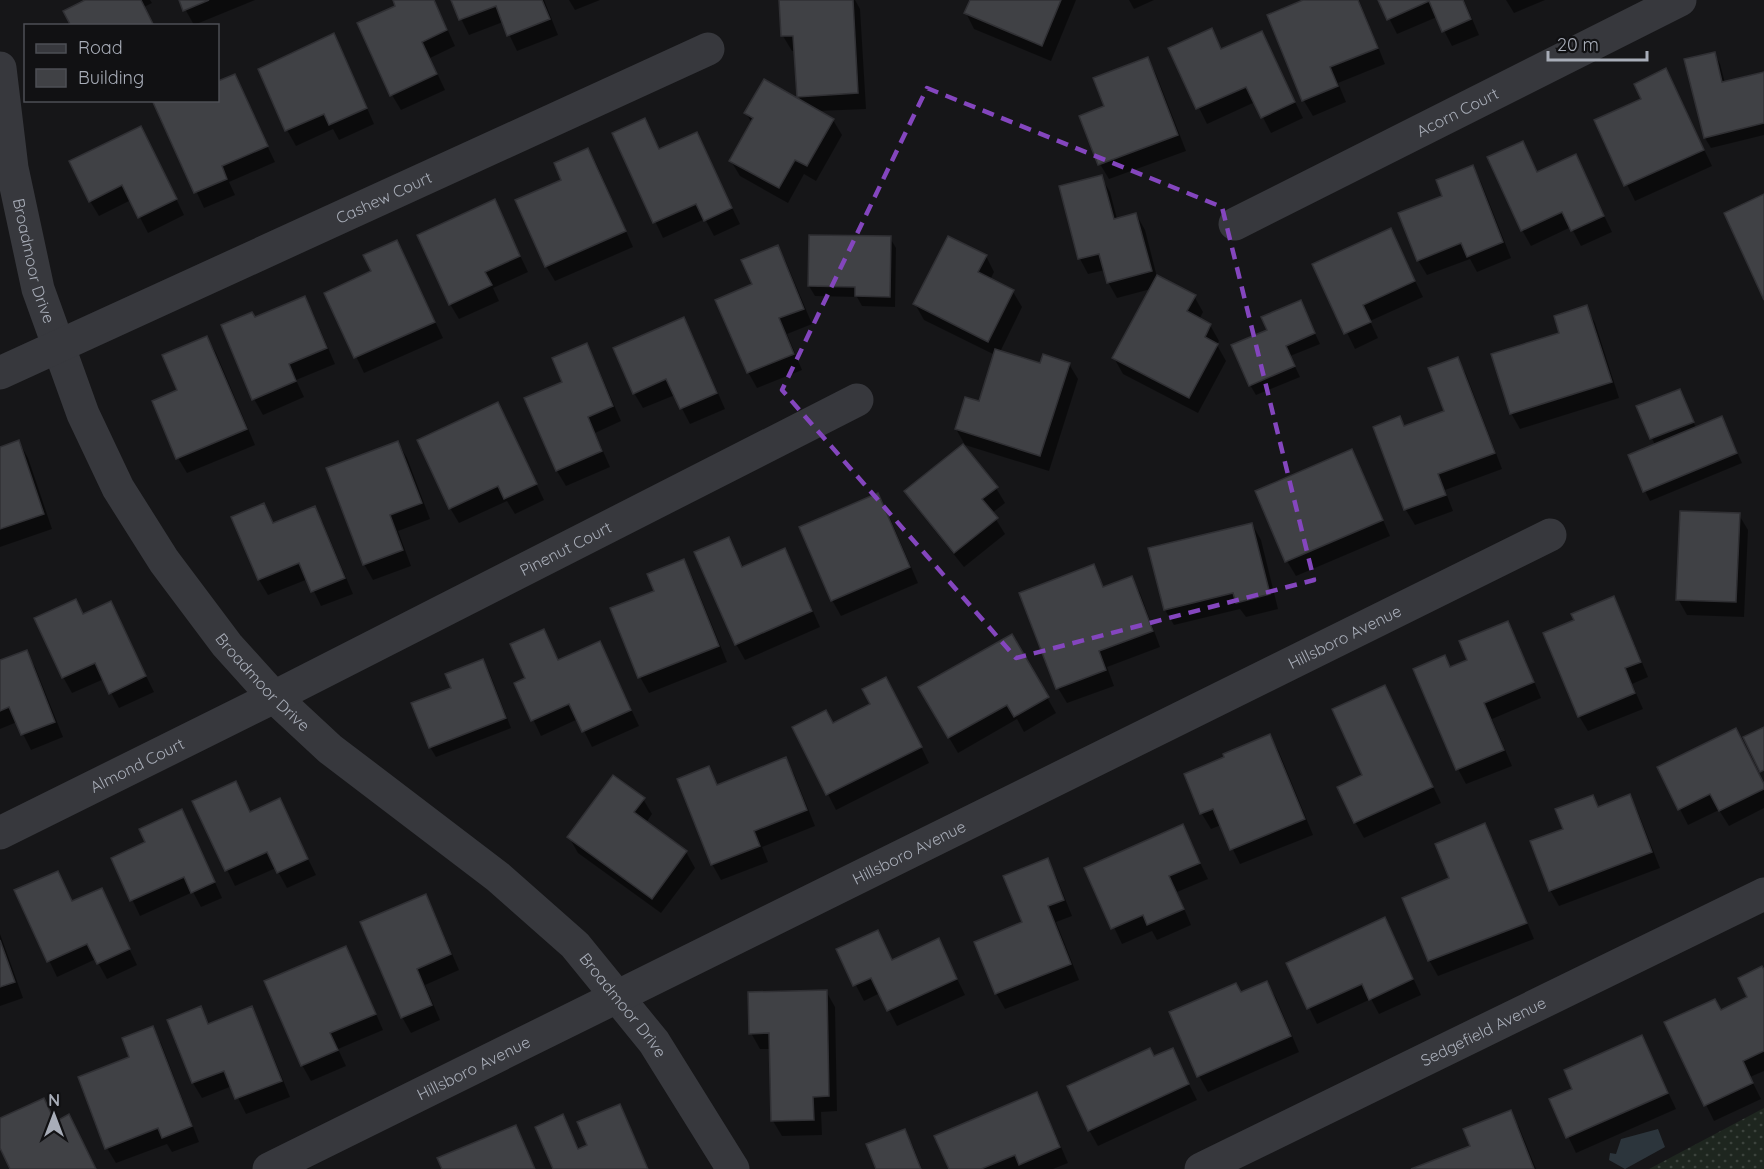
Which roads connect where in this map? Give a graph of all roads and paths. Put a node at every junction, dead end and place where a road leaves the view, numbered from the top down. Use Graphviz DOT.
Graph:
graph roads {
  1 [pos="1680,0"];
  2 [pos="708,49"];
  3 [pos="0,68"];
  4 [pos="1235,224"];
  5 [pos="57,345"];
  6 [pos="0,373"];
  7 [pos="857,400"];
  8 [pos="1550,535"];
  9 [pos="274,697"];
  10 [pos="0,833"];
  11 [pos="1764,894"];
  12 [pos="617,996"];
  13 [pos="269,1169"];
  14 [pos="733,1169"];
  15 [pos="1201,1169"];
  1 -- 4 [label="street, Acorn Court"];
  2 -- 5 [label="street, Cashew Court"];
  3 -- 5 [label="street, Broadmoor Drive"];
  5 -- 6 [label="street, Cashew Court"];
  5 -- 9 [label="street, Broadmoor Drive"];
  7 -- 9 [label="street, Pinenut Court"];
  8 -- 12 [label="street, Hillsboro Avenue"];
  9 -- 10 [label="street, Almond Court"];
  9 -- 12 [label="street, Broadmoor Drive"];
  11 -- 15 [label="street, Sedgefield Avenue"];
  12 -- 13 [label="street, Hillsboro Avenue"];
  12 -- 14 [label="street, Broadmoor Drive"];
}
